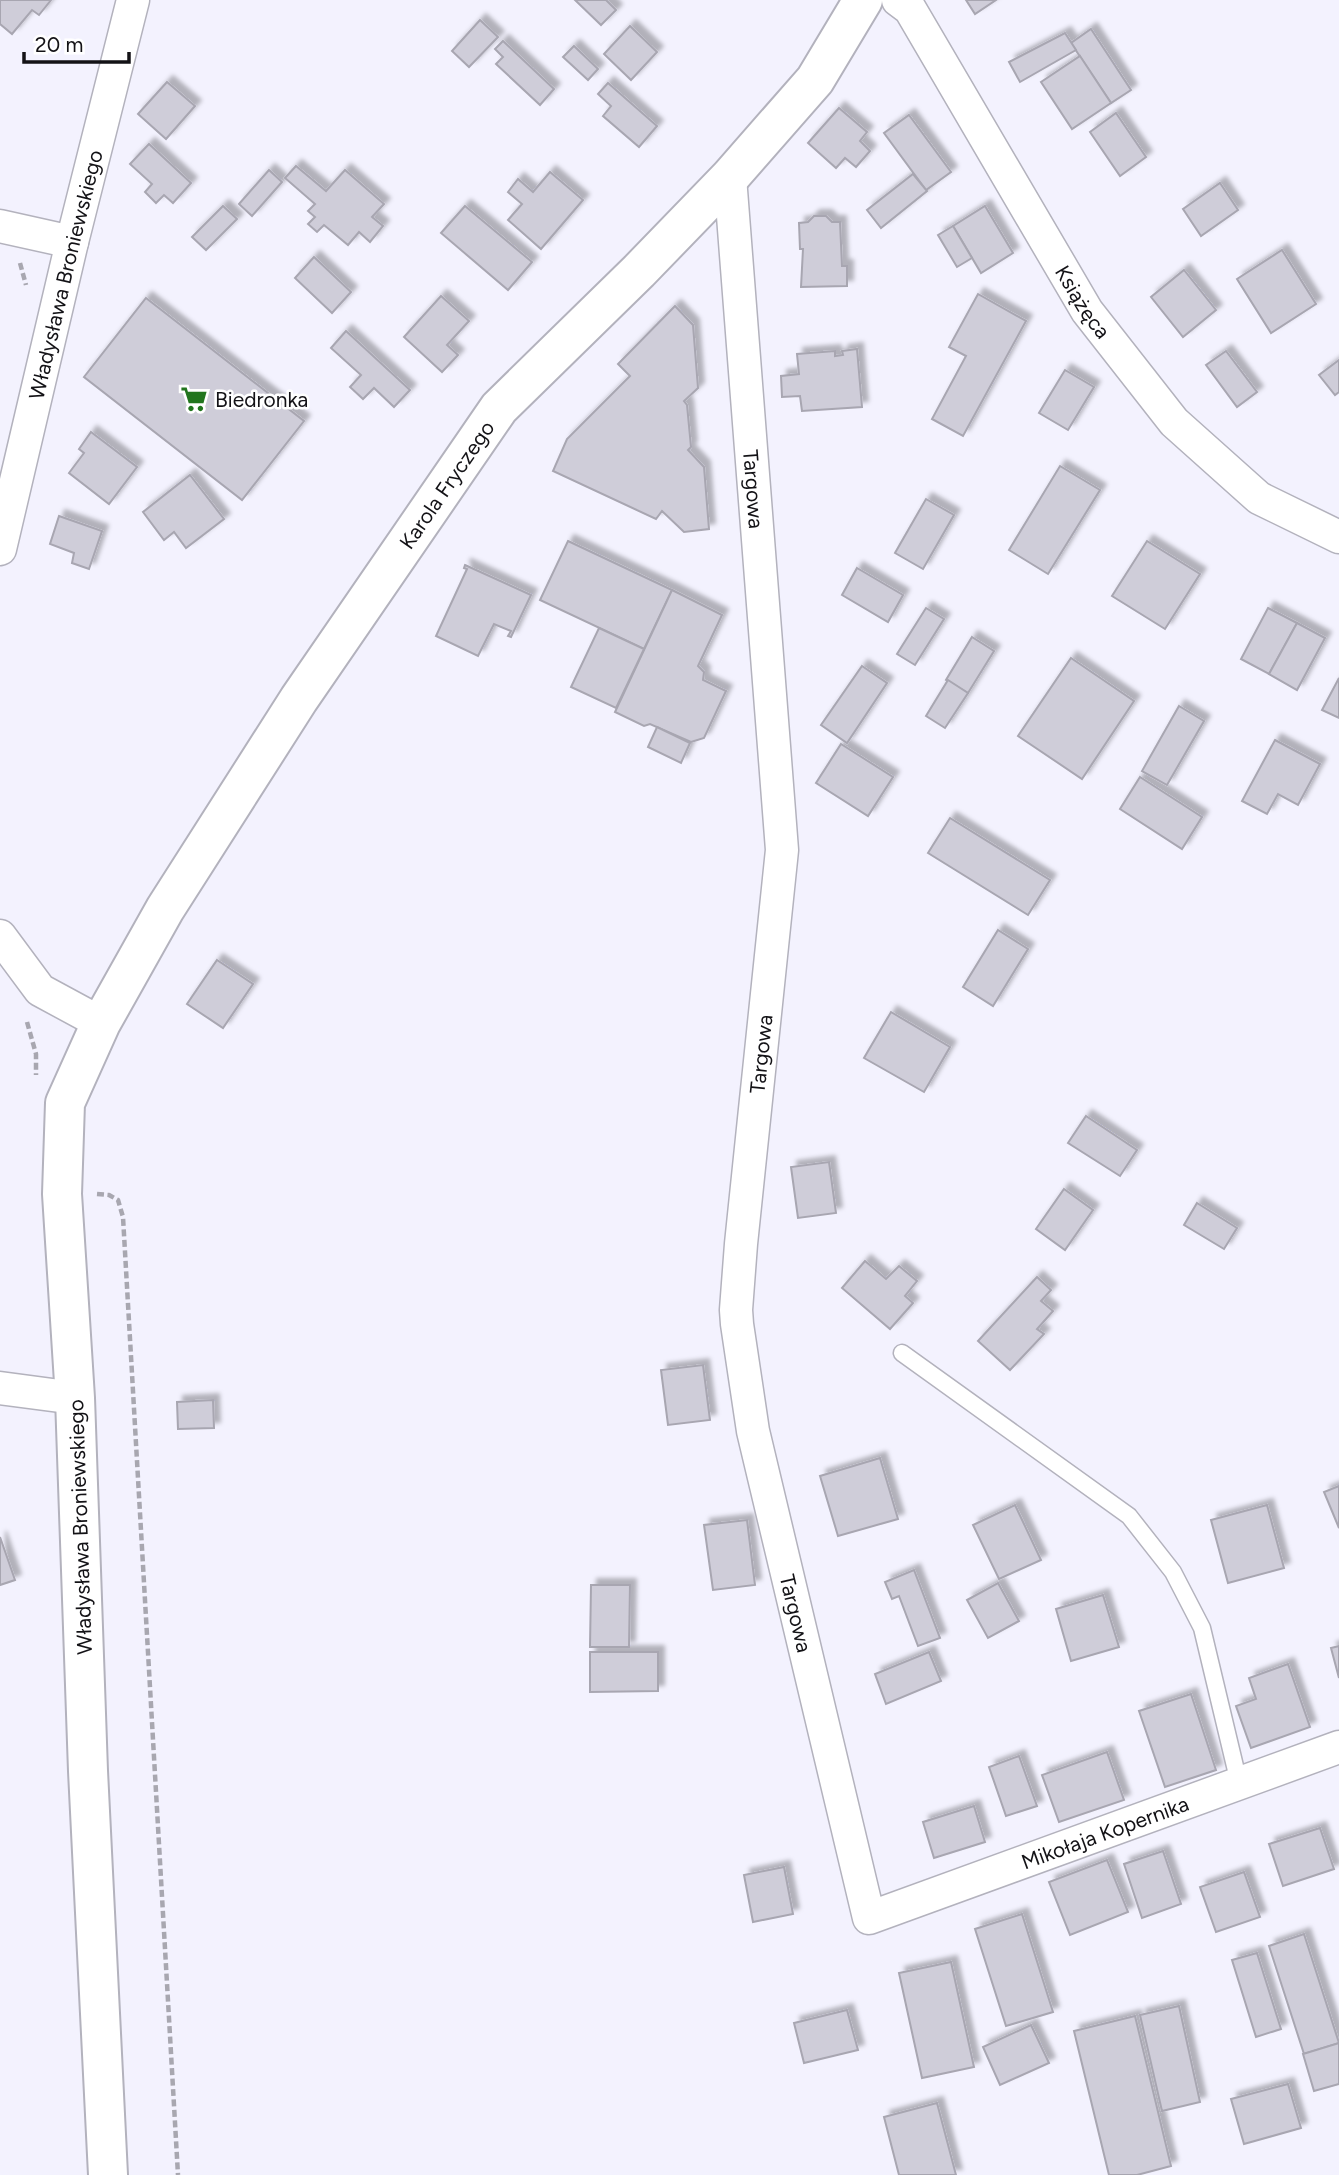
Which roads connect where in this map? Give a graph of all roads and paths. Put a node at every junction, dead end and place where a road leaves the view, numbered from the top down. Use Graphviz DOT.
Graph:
graph roads {
  1 [pos="133,0"];
  2 [pos="863,0"];
  3 [pos="898,0"];
  4 [pos="730,177"];
  5 [pos="0,226"];
  6 [pos="72,242"];
  7 [pos="1339,537"];
  8 [pos="0,549"];
  9 [pos="0,936"];
  10 [pos="100,1023"];
  11 [pos="88,1194"];
  12 [pos="902,1353"];
  13 [pos="0,1388"];
  14 [pos="75,1398"];
  15 [pos="1339,1747"];
  16 [pos="1239,1783"];
  17 [pos="869,1918"];
  18 [pos="108,2175"];
  19 [pos="178,2175"];
  1 -- 6 [label="street, Władysława Broniewskiego"];
  2 -- 4 [label="street, Karola Fryczego"];
  3 -- 7 [label="street, Książęca"];
  4 -- 10 [label="street, Karola Fryczego"];
  4 -- 17 [label="street, Targowa"];
  5 -- 6 [label="street"];
  6 -- 8 [label="street, Władysława Broniewskiego"];
  9 -- 10 [label="street"];
  10 -- 14 [label="street, Władysława Broniewskiego"];
  11 -- 19 [label="path"];
  12 -- 16 [label="lane"];
  13 -- 14 [label="street"];
  14 -- 18 [label="street, Władysława Broniewskiego"];
  15 -- 16 [label="street, Mikołaja Kopernika"];
  16 -- 17 [label="street, Mikołaja Kopernika"];
}
